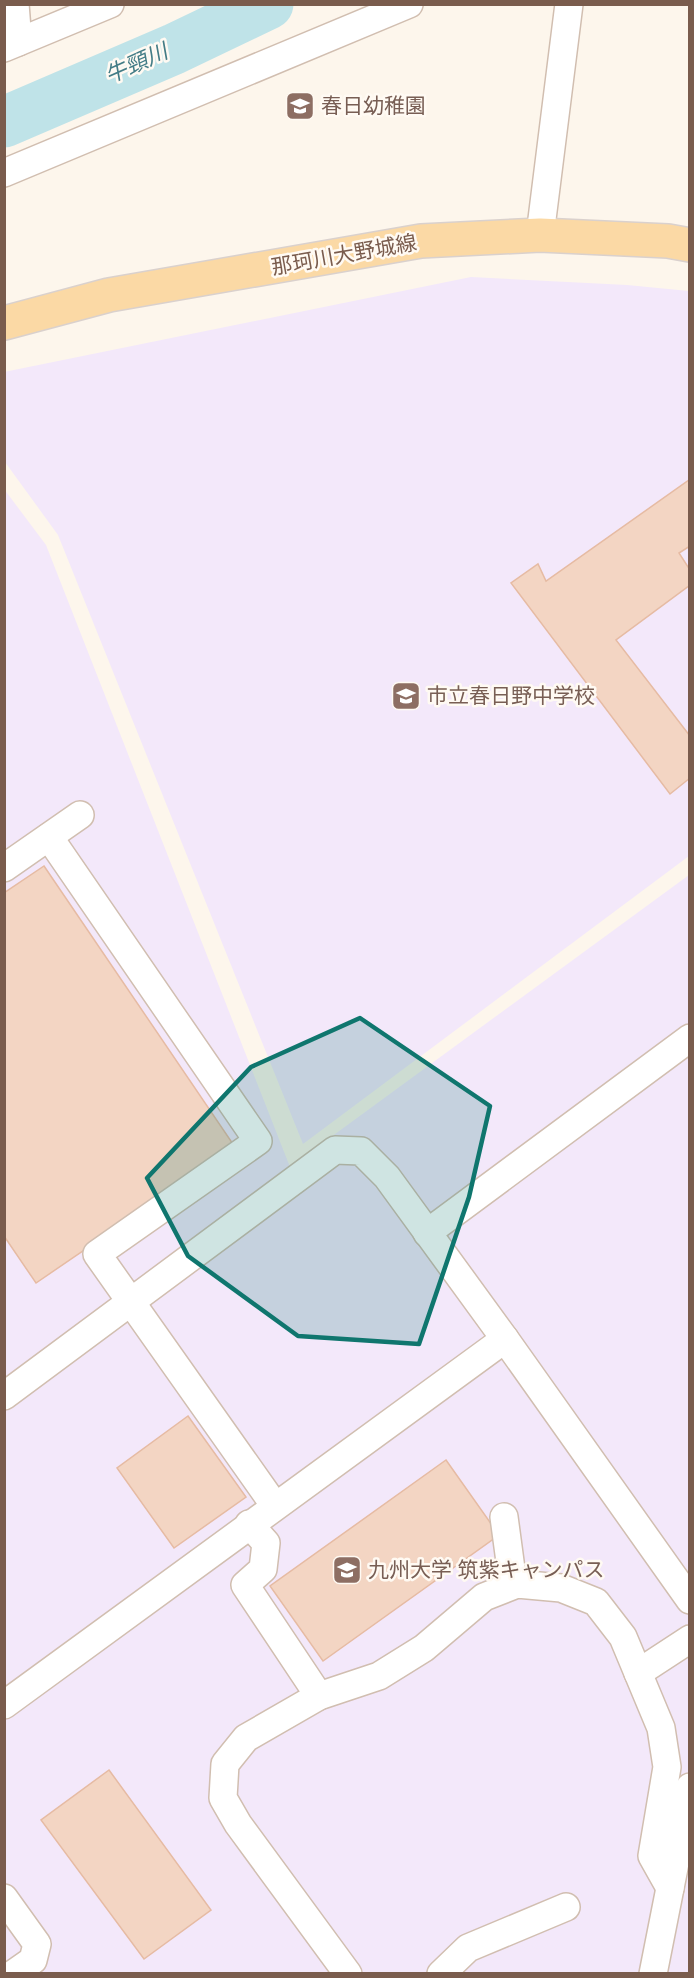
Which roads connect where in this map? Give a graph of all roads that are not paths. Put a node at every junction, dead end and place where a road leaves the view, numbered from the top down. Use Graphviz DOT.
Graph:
graph roads {
  1 [pos="15,4"];
  2 [pos="110,4"];
  3 [pos="409,4"];
  4 [pos="569,4"];
  5 [pos="11,45"];
  6 [pos="4,173"];
  7 [pos="540,235"];
  8 [pos="690,245"];
  9 [pos="4,323"];
  10 [pos="80,815"];
  11 [pos="49,837"];
  12 [pos="4,868"];
  13 [pos="690,1038"];
  14 [pos="427,1233"];
  15 [pos="130,1303"];
  16 [pos="505,1339"];
  17 [pos="9,1384"];
  18 [pos="275,1506"];
  19 [pos="504,1518"];
  20 [pos="249,1524"];
  21 [pos="517,1584"];
  22 [pos="690,1600"];
  23 [pos="690,1639"];
  24 [pos="638,1672"];
  25 [pos="319,1696"];
  26 [pos="4,1705"];
  27 [pos="690,1787"];
  28 [pos="670,1888"];
  29 [pos="4,1898"];
  30 [pos="566,1907"];
  31 [pos="13,1974"];
  32 [pos="348,1974"];
  33 [pos="441,1974"];
  34 [pos="653,1974"];
  1 -- 5 [label="street"];
  2 -- 5 [label="street"];
  3 -- 6 [label="street"];
  4 -- 7 [label="street"];
  7 -- 8 [label="main road, 那珂川大野城線"];
  7 -- 9 [label="main road, 那珂川大野城線"];
  10 -- 11 [label="street"];
  11 -- 12 [label="street"];
  11 -- 15 [label="street"];
  13 -- 14 [label="street"];
  14 -- 15 [label="street"];
  14 -- 16 [label="street"];
  15 -- 17 [label="street"];
  15 -- 18 [label="street"];
  16 -- 18 [label="street"];
  16 -- 22 [label="street"];
  18 -- 20 [label="street"];
  19 -- 21 [label="street"];
  20 -- 25 [label="street"];
  20 -- 26 [label="street"];
  21 -- 24 [label="street"];
  21 -- 25 [label="street"];
  23 -- 24 [label="street"];
  24 -- 28 [label="street"];
  25 -- 32 [label="street"];
  27 -- 28 [label="street"];
  28 -- 34 [label="street"];
  29 -- 31 [label="street"];
  30 -- 33 [label="street"];
}
